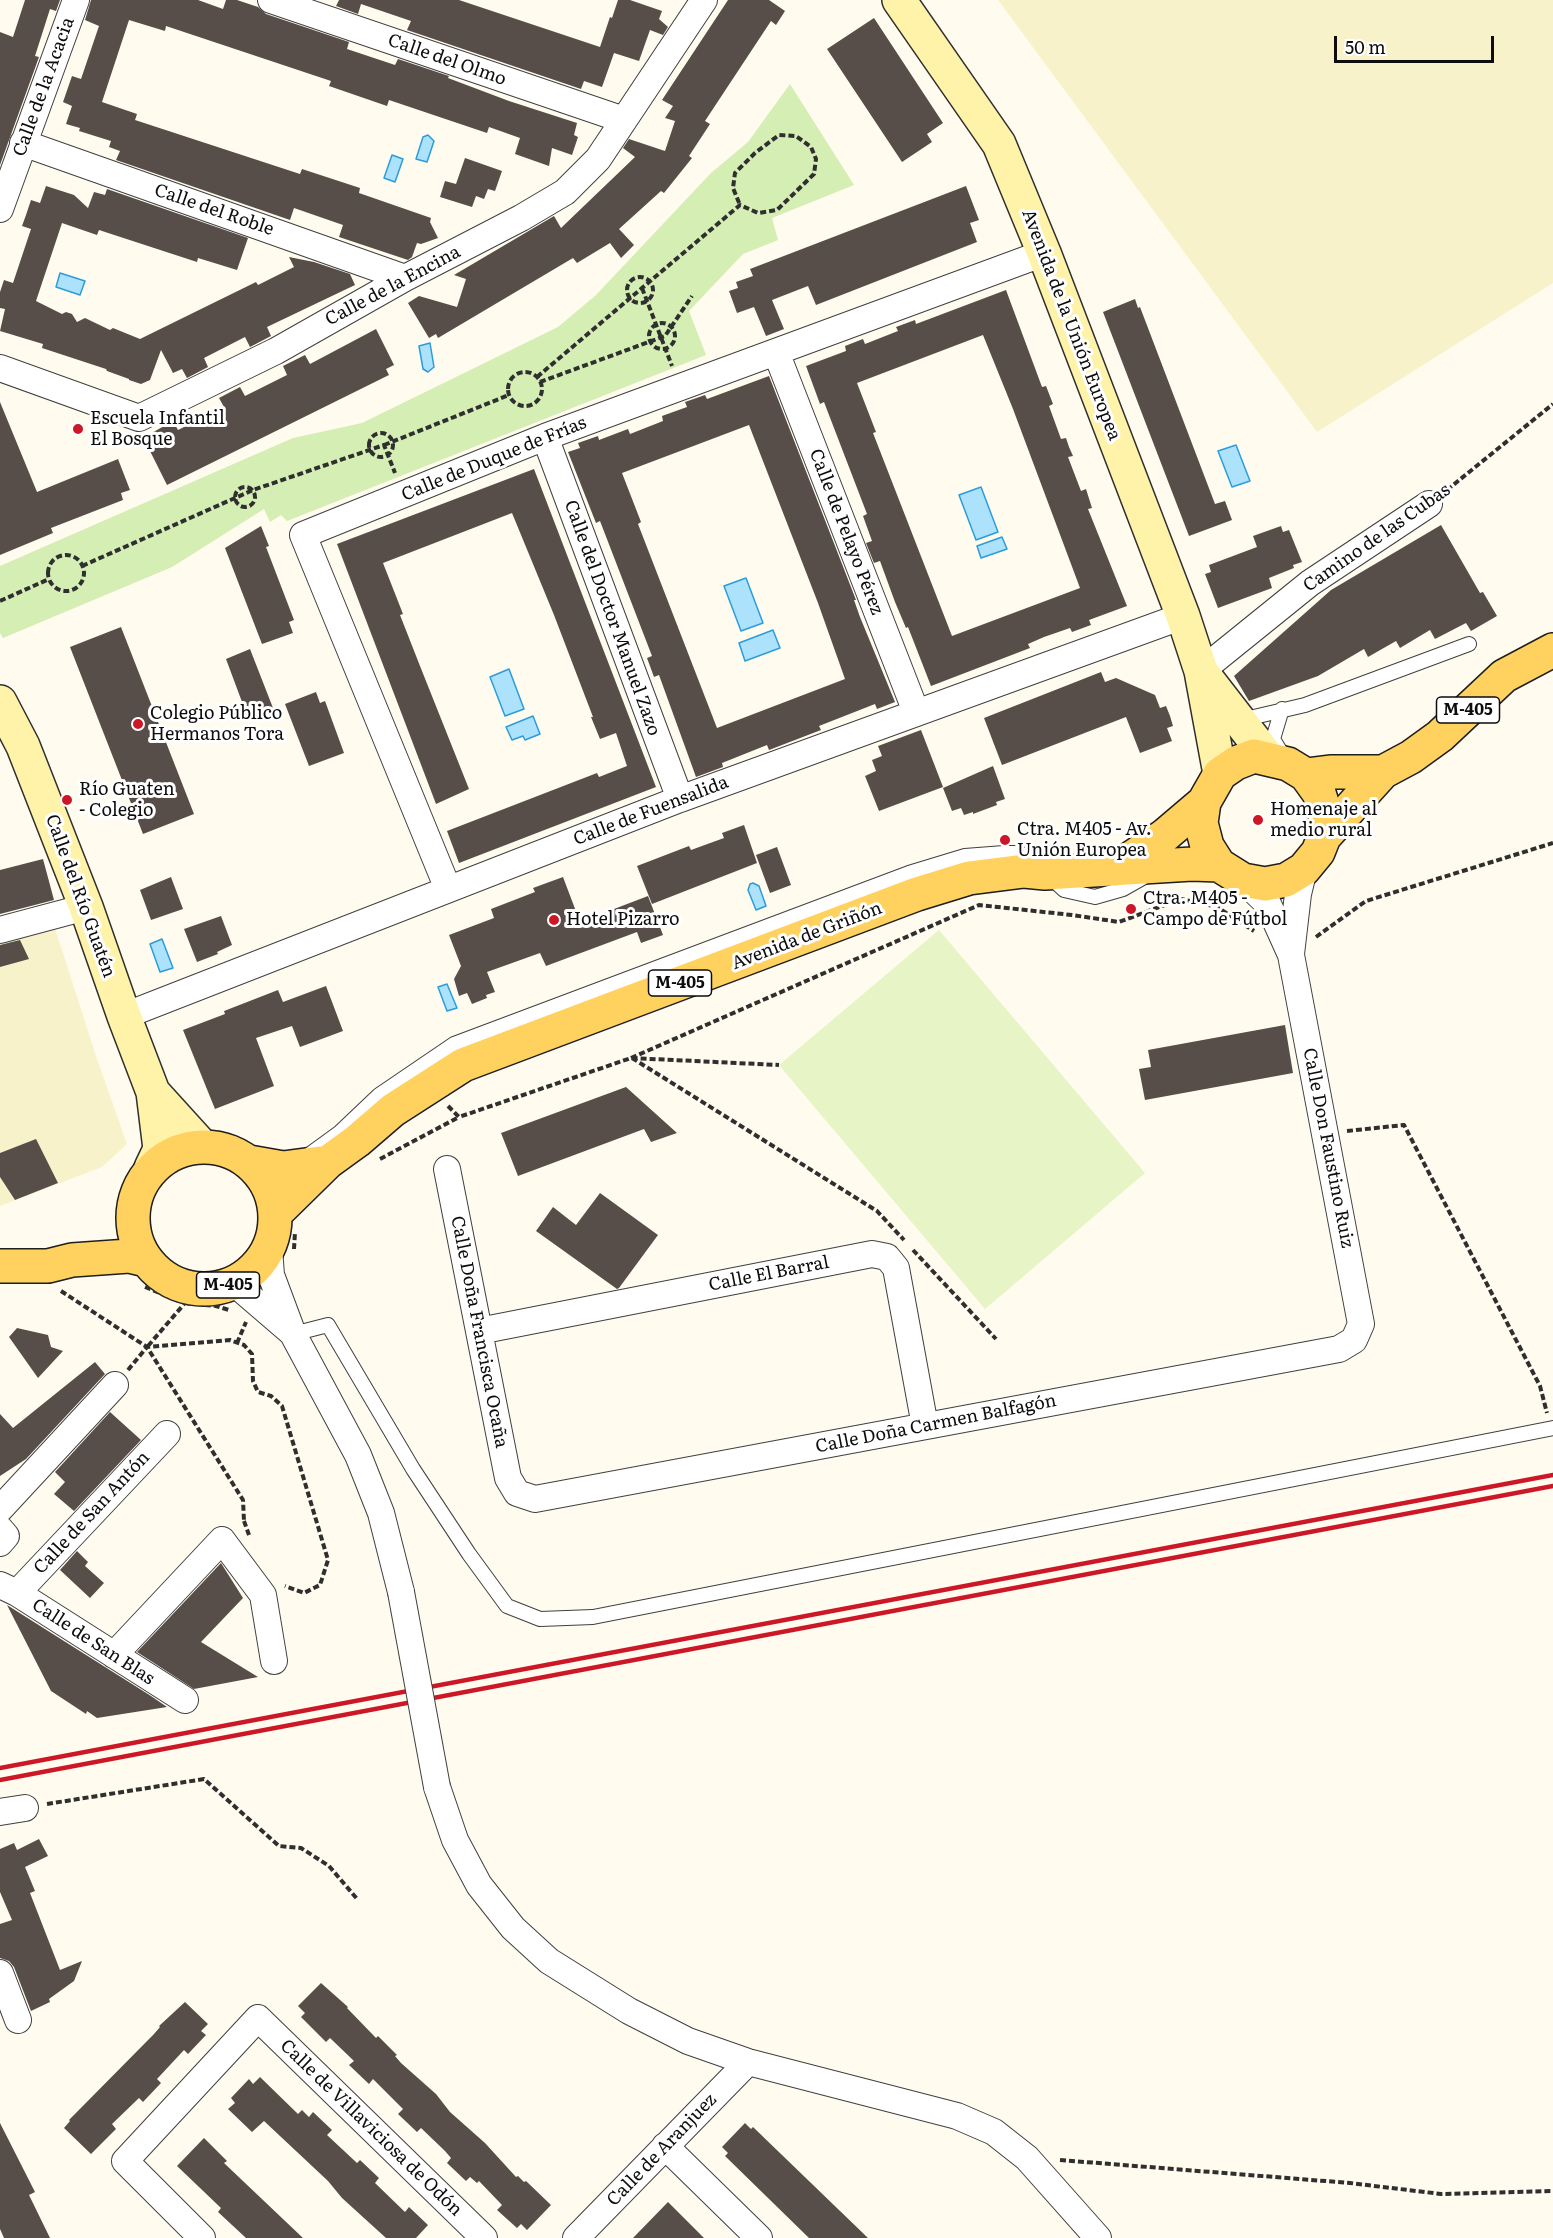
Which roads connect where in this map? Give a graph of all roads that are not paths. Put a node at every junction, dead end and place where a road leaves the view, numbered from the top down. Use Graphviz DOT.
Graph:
graph roads {
  1 [pos="76,0"];
  2 [pos="271,0"];
  3 [pos="704,0"];
  4 [pos="899,0"];
  5 [pos="624,120"];
  6 [pos="23,143"];
  7 [pos="0,209"];
  8 [pos="1044,253"];
  9 [pos="405,278"];
  10 [pos="776,352"];
  11 [pos="0,368"];
  12 [pos="545,437"];
  13 [pos="1429,504"];
  14 [pos="1183,616"];
  15 [pos="1469,644"];
  16 [pos="1553,650"];
  17 [pos="1201,671"];
  18 [pos="0,702"];
  19 [pos="1282,709"];
  20 [pos="916,712"];
  21 [pos="1239,720"];
  22 [pos="1288,766"];
  23 [pos="1383,772"];
  24 [pos="1220,774"];
  25 [pos="680,799"];
  26 [pos="1204,802"];
  27 [pos="1324,837"];
  28 [pos="1166,866"];
  29 [pos="1304,869"];
  30 [pos="1114,870"];
  31 [pos="1035,872"];
  32 [pos="1231,872"];
  33 [pos="448,889"];
  34 [pos="86,907"];
  35 [pos="0,930"];
  36 [pos="1291,955"];
  37 [pos="124,1016"];
  38 [pos="153,1092"];
  39 [pos="202,1146"];
  40 [pos="249,1162"];
  41 [pos="328,1162"];
  42 [pos="292,1167"];
  43 [pos="151,1168"];
  44 [pos="447,1169"];
  45 [pos="132,1213"];
  46 [pos="283,1236"];
  47 [pos="72,1260"];
  48 [pos="0,1266"];
  49 [pos="144,1273"];
  50 [pos="246,1301"];
  51 [pos="479,1331"];
  52 [pos="293,1334"];
  53 [pos="1354,1340"];
  54 [pos="114,1385"];
  55 [pos="925,1426"];
  56 [pos="1552,1428"];
  57 [pos="167,1434"];
  58 [pos="517,1493"];
  59 [pos="0,1509"];
  60 [pos="0,1529"];
  61 [pos="0,1543"];
  62 [pos="9,1589"];
  63 [pos="114,1655"];
  64 [pos="274,1661"];
  65 [pos="185,1700"];
  66 [pos="0,1973"];
  67 [pos="18,2020"];
  68 [pos="748,2062"];
  69 [pos="665,2146"];
  70 [pos="202,2238"];
  71 [pos="484,2238"];
  72 [pos="576,2238"];
  73 [pos="759,2238"];
  74 [pos="1098,2238"];
  1 -- 6 [label="street, Calle de la Acacia"];
  2 -- 5 [label="street, Calle del Olmo"];
  3 -- 5 [label="street, Calle de la Encina"];
  4 -- 8 [label="street, Avenida de la Unión Europea"];
  5 -- 9 [label="street, Calle de la Encina"];
  6 -- 7 [label="street, Calle de la Acacia"];
  6 -- 9 [label="street, Calle del Roble"];
  8 -- 10 [label="street, Calle de Duque de Frías"];
  8 -- 14 [label="street, Avenida de la Unión Europea"];
  9 -- 11 [label="street, Calle de la Encina"];
  10 -- 12 [label="street, Calle de Duque de Frías"];
  10 -- 20 [label="street, Calle de Pelayo Pérez"];
  12 -- 25 [label="street, Calle del Doctor Manuel Zazo"];
  12 -- 33 [label="street, Calle de Duque de Frías"];
  13 -- 17 [label="street, Camino de las Cubas"];
  14 -- 17 [label="street, Avenida de la Unión Europea"];
  14 -- 20 [label="street, Calle de Fuensalida"];
  15 -- 19 [label="lane"];
  16 -- 23 [label="main road, M-405"];
  17 -- 21 [label="street"];
  17 -- 24 [label="street"];
  18 -- 34 [label="street, Calle del Río Guatén"];
  19 -- 21 [label="lane"];
  19 -- 22 [label="lane"];
  20 -- 25 [label="street, Calle de Fuensalida"];
  21 -- 22 [label="street"];
  22 -- 23 [label="main road, M-405"];
  22 -- 24 [label="main road, M-405"];
  22 -- 27 [label="main road"];
  23 -- 27 [label="main road, M-405"];
  24 -- 26 [label="main road"];
  25 -- 33 [label="street, Calle de Fuensalida"];
  26 -- 30 [label="main road"];
  26 -- 32 [label="main road"];
  27 -- 29 [label="main road, M-405"];
  28 -- 30 [label="main road, Avenida de Griñón / M-405"];
  28 -- 31 [label="lane"];
  28 -- 32 [label="main road, Avenida de Griñón / M-405"];
  29 -- 32 [label="main road, M-405"];
  29 -- 36 [label="street, Calle Don Faustino Ruiz"];
  30 -- 31 [label="main road, Avenida de Griñón / M-405"];
  31 -- 41 [label="main road, Avenida de Griñón / M-405"];
  31 -- 42 [label="lane"];
  32 -- 36 [label="street, Calle Don Faustino Ruiz"];
  33 -- 37 [label="street, Calle de Fuensalida"];
  34 -- 35 [label="street"];
  34 -- 37 [label="street, Calle del Río Guatén"];
  36 -- 53 [label="street, Calle Don Faustino Ruiz"];
  37 -- 38 [label="street, Calle del Río Guatén"];
  38 -- 39 [label="street"];
  38 -- 43 [label="street"];
  39 -- 40 [label="main road, M-405"];
  39 -- 43 [label="main road, M-405"];
  40 -- 42 [label="main road, Avenida de Griñón / M-405"];
  40 -- 46 [label="main road, M-405"];
  41 -- 42 [label="main road, Avenida de Griñón / M-405"];
  41 -- 46 [label="main road, Avenida de Griñón / M-405"];
  43 -- 45 [label="main road, M-405"];
  44 -- 51 [label="street, Calle Doña Francisca Ocaña"];
  45 -- 47 [label="main road, M-405"];
  45 -- 49 [label="main road, M-405"];
  46 -- 50 [label="main road, M-405"];
  46 -- 52 [label="street"];
  47 -- 48 [label="main road, M-405"];
  47 -- 49 [label="main road, M-405"];
  49 -- 50 [label="main road, M-405"];
  50 -- 52 [label="street"];
  51 -- 55 [label="street, Calle El Barral"];
  51 -- 58 [label="street, Calle Doña Francisca Ocaña"];
  52 -- 56 [label="lane"];
  52 -- 68 [label="street, bridge"];
  53 -- 55 [label="street, Calle Doña Carmen Balfagón"];
  54 -- 59 [label="street"];
  55 -- 58 [label="street, Calle Doña Carmen Balfagón"];
  57 -- 62 [label="street, Calle de San Antón"];
  60 -- 61 [label="street"];
  62 -- 63 [label="street, Calle de San Blas"];
  63 -- 64 [label="street"];
  63 -- 65 [label="street, Calle de San Blas"];
  66 -- 67 [label="street"];
  68 -- 69 [label="street, Calle de Aranjuez"];
  68 -- 74 [label="street"];
  69 -- 72 [label="street, Calle de Aranjuez"];
  69 -- 73 [label="street"];
  70 -- 71 [label="street, Calle de Villaviciosa de Odón"];
}
